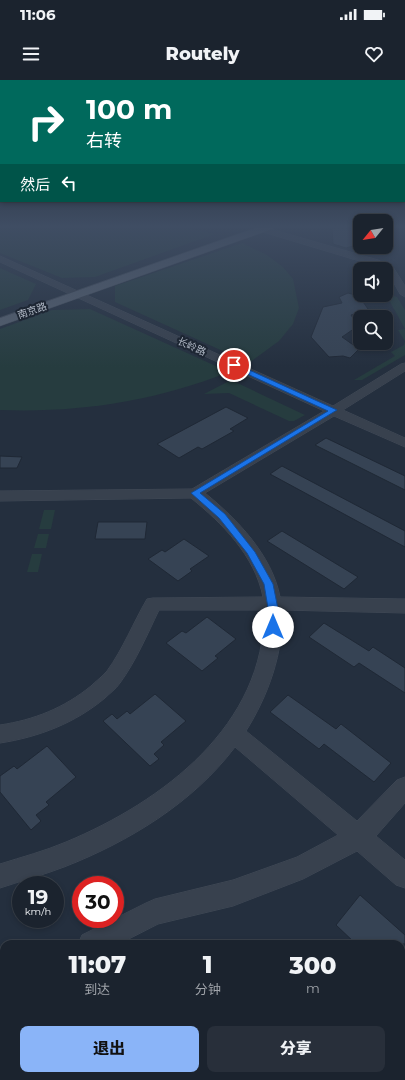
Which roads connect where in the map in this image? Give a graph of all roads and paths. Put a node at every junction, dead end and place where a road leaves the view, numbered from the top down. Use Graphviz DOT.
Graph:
graph roads {
  1 [pos="32,274"];
  2 [pos="127,274"];
  3 [pos="393,274"];
  4 [pos="73,292"];
  5 [pos="405,294"];
  6 [pos="0,314"];
  7 [pos="0,322"];
  8 [pos="405,366"];
  9 [pos="333,410"];
  10 [pos="405,443"];
  11 [pos="194,493"];
  12 [pos="0,496"];
  13 [pos="272,603"];
  14 [pos="405,606"];
  15 [pos="233,733"];
  16 [pos="0,734"];
  17 [pos="405,787"];
  18 [pos="358,838"];
  19 [pos="0,876"];
  20 [pos="405,876"];
  21 [pos="99,940"];
  1 -- 4 [label="street, 长岭路"];
  2 -- 4 [label="main road, 南京路"];
  3 -- 5 [label="street"];
  4 -- 6 [label="main road, 南京路"];
  4 -- 7 [label="main road, 南京路"];
  4 -- 9 [label="street, 长岭路"];
  8 -- 9 [label="street"];
  9 -- 10 [label="street, 长岭路"];
  9 -- 11 [label="street"];
  11 -- 12 [label="street"];
  11 -- 13 [label="street"];
  13 -- 14 [label="street"];
  13 -- 15 [label="street"];
  13 -- 16 [label="street"];
  15 -- 18 [label="street"];
  15 -- 19 [label="street"];
  17 -- 18 [label="street"];
  18 -- 20 [label="street"];
  18 -- 21 [label="street"];
}
